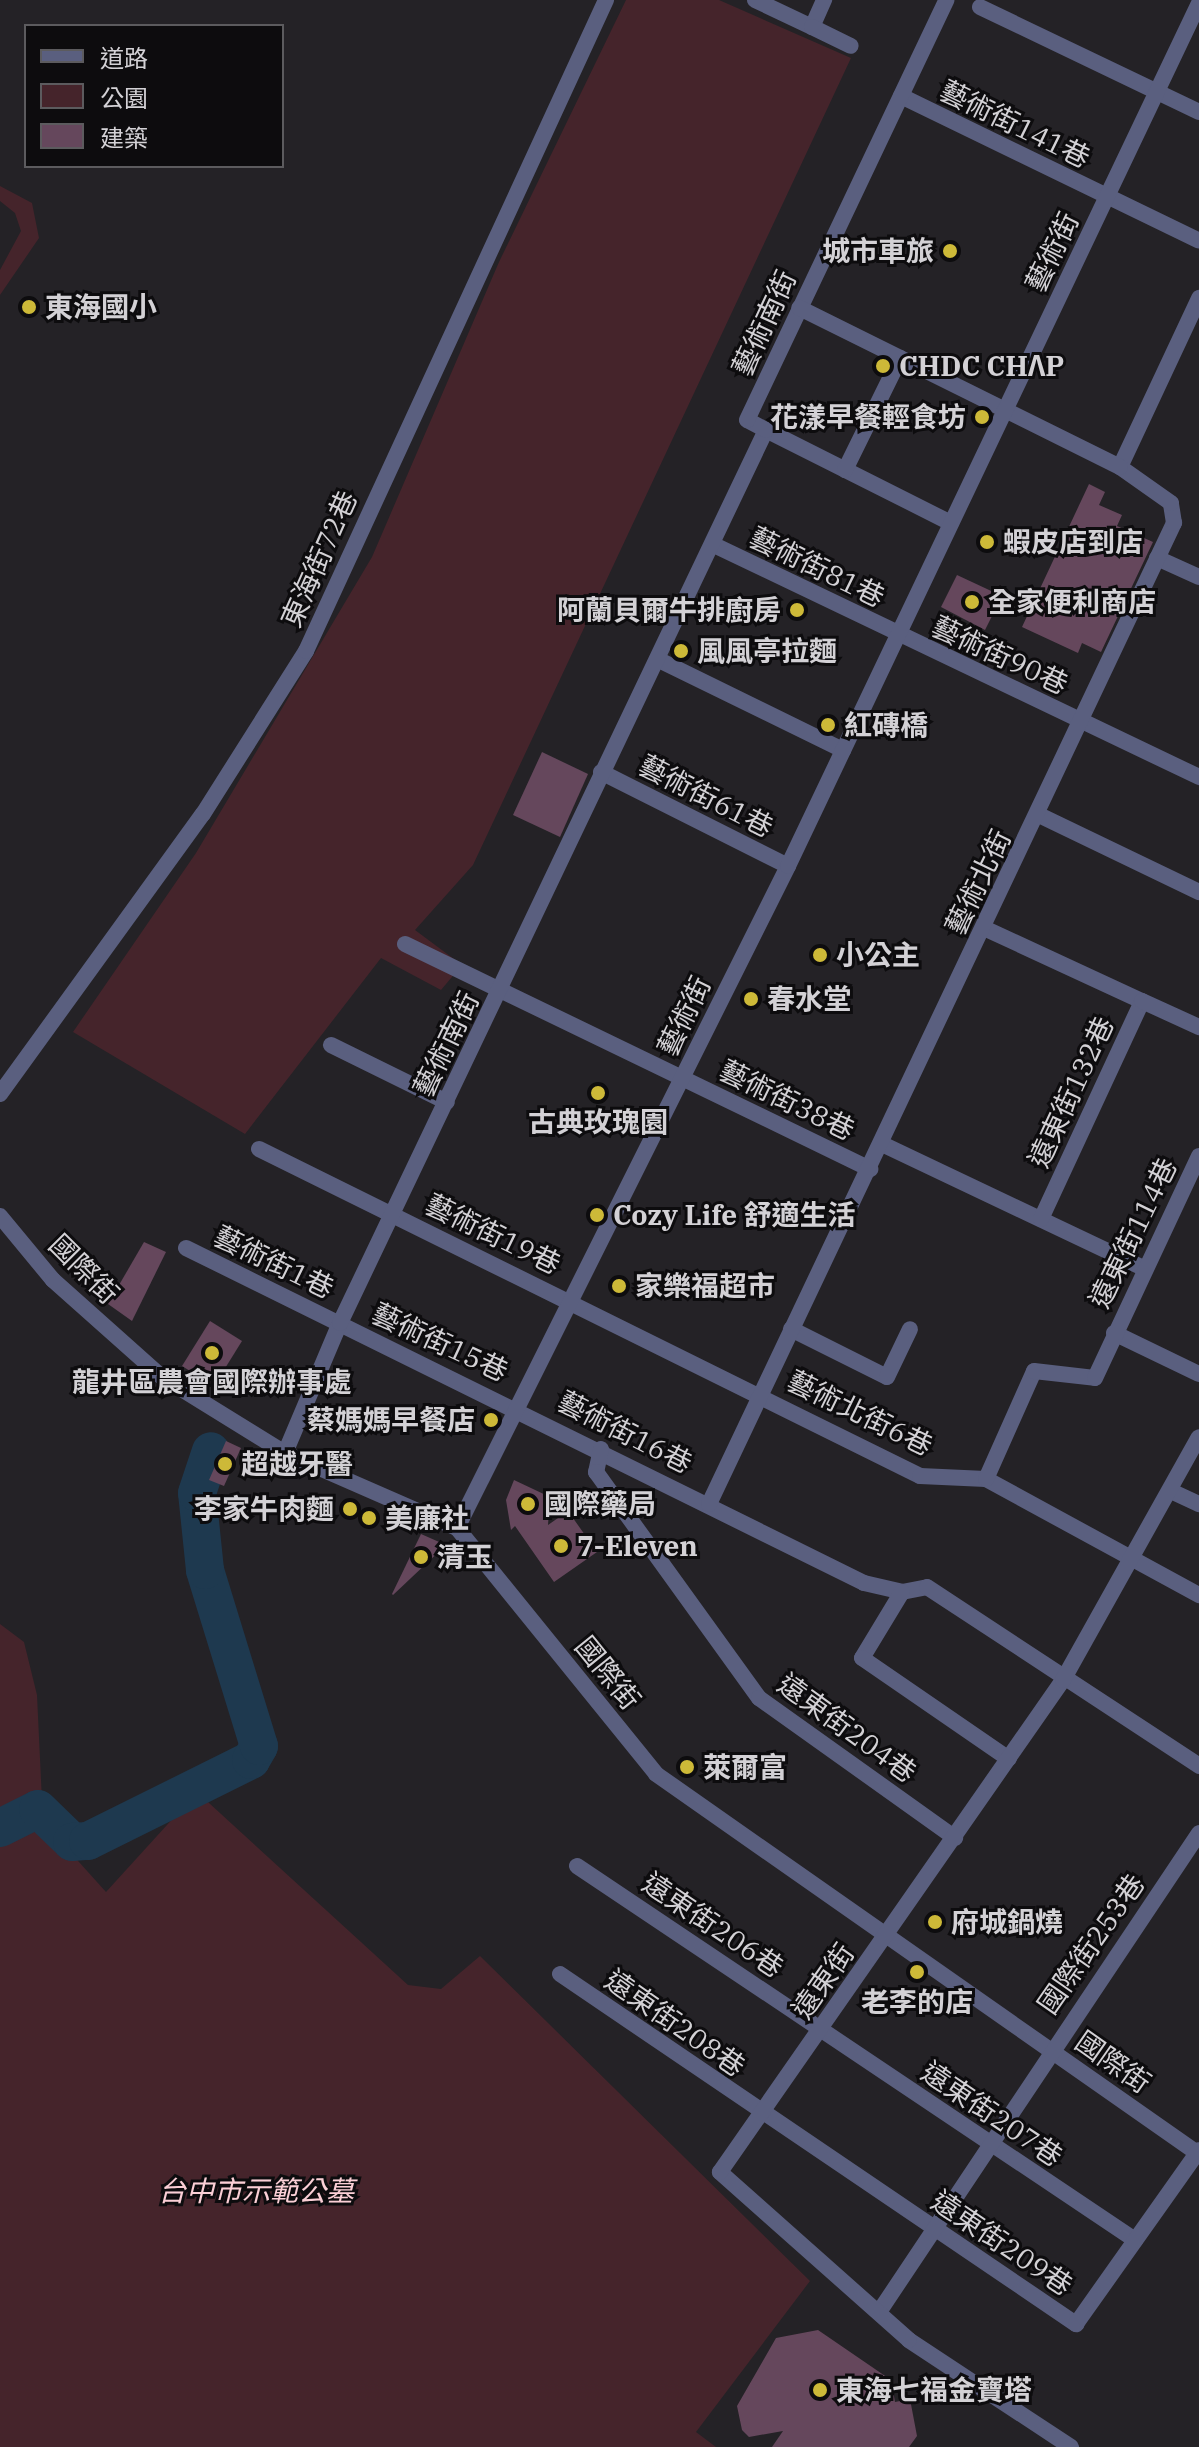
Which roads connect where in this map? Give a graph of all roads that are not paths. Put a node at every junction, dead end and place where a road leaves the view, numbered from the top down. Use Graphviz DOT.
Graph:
graph roads {
  1 [pos="606,0"];
  2 [pos="755,0"];
  3 [pos="824,0"];
  4 [pos="946,0"];
  5 [pos="1199,3"];
  6 [pos="980,7"];
  7 [pos="812,27"];
  8 [pos="851,46"];
  9 [pos="1158,91"];
  10 [pos="901,96"];
  11 [pos="1199,112"];
  12 [pos="1106,198"];
  13 [pos="1199,241"];
  14 [pos="1199,298"];
  15 [pos="799,308"];
  16 [pos="900,358"];
  17 [pos="1005,409"];
  18 [pos="766,430"];
  19 [pos="1120,467"];
  20 [pos="845,470"];
  21 [pos="951,523"];
  22 [pos="714,545"];
  23 [pos="1157,558"];
  24 [pos="1199,577"];
  25 [pos="898,635"];
  26 [pos="659,660"];
  27 [pos="1080,722"];
  28 [pos="843,750"];
  29 [pos="601,772"];
  30 [pos="1199,777"];
  31 [pos="1039,815"];
  32 [pos="788,866"];
  33 [pos="1199,892"];
  34 [pos="986,929"];
  35 [pos="405,944"];
  36 [pos="502,989"];
  37 [pos="1142,1001"];
  38 [pos="1199,1027"];
  39 [pos="331,1045"];
  40 [pos="682,1079"];
  41 [pos="0,1094"];
  42 [pos="447,1102"];
  43 [pos="882,1144"];
  44 [pos="259,1149"];
  45 [pos="1199,1156"];
  46 [pos="870,1169"];
  47 [pos="392,1214"];
  48 [pos="0,1216"];
  49 [pos="1041,1219"];
  50 [pos="186,1248"];
  51 [pos="1145,1269"];
  52 [pos="571,1301"];
  53 [pos="340,1323"];
  54 [pos="791,1329"];
  55 [pos="910,1329"];
  56 [pos="1114,1333"];
  57 [pos="1199,1374"];
  58 [pos="760,1394"];
  59 [pos="518,1408"];
  60 [pos="1199,1437"];
  61 [pos="601,1449"];
  62 [pos="285,1453"];
  63 [pos="986,1479"];
  64 [pos="1173,1492"];
  65 [pos="709,1504"];
  66 [pos="1199,1504"];
  67 [pos="457,1528"];
  68 [pos="1137,1556"];
  69 [pos="902,1592"];
  70 [pos="1199,1595"];
  71 [pos="1063,1680"];
  72 [pos="1009,1759"];
  73 [pos="1199,1766"];
  74 [pos="1199,1833"];
  75 [pos="955,1838"];
  76 [pos="577,1866"];
  77 [pos="886,1935"];
  78 [pos="560,1974"];
  79 [pos="821,2028"];
  80 [pos="1049,2050"];
  81 [pos="761,2114"];
  82 [pos="988,2144"];
  83 [pos="1198,2152"];
  84 [pos="934,2229"];
  85 [pos="1135,2240"];
  86 [pos="879,2312"];
  87 [pos="1071,2447"];
  1 -- 41 [label="street, 東海街72巷"];
  2 -- 7 [label="street"];
  3 -- 7 [label="street"];
  4 -- 10 [label="street, 藝術南街"];
  5 -- 9 [label="street, 藝術街"];
  6 -- 9 [label="street"];
  7 -- 8 [label="street"];
  9 -- 11 [label="street"];
  9 -- 12 [label="street, 藝術街"];
  10 -- 12 [label="street, 藝術街141巷"];
  10 -- 15 [label="street, 藝術南街"];
  12 -- 13 [label="street, 藝術街141巷"];
  12 -- 17 [label="street, 藝術街"];
  14 -- 19 [label="street"];
  15 -- 16 [label="street, 藝術北街"];
  15 -- 18 [label="street, 藝術南街"];
  16 -- 17 [label="street, 藝術北街"];
  16 -- 20 [label="street"];
  17 -- 19 [label="street, 藝術北街"];
  17 -- 21 [label="street, 藝術街"];
  18 -- 20 [label="street"];
  18 -- 22 [label="street, 藝術南街"];
  19 -- 23 [label="street, 藝術北街"];
  20 -- 21 [label="street"];
  21 -- 25 [label="street, 藝術街"];
  22 -- 25 [label="street, 藝術街81巷"];
  22 -- 26 [label="street, 藝術南街"];
  23 -- 24 [label="street"];
  23 -- 27 [label="street, 藝術北街"];
  25 -- 27 [label="street, 藝術街90巷"];
  25 -- 28 [label="street, 藝術街"];
  26 -- 28 [label="street"];
  26 -- 29 [label="street, 藝術南街"];
  27 -- 30 [label="street, 藝術街90巷"];
  27 -- 31 [label="street, 藝術北街"];
  28 -- 32 [label="street, 藝術街"];
  29 -- 32 [label="street, 藝術街61巷"];
  29 -- 36 [label="street, 藝術南街"];
  31 -- 33 [label="street"];
  31 -- 34 [label="street, 藝術北街"];
  32 -- 40 [label="street, 藝術街"];
  34 -- 37 [label="street"];
  34 -- 43 [label="street, 藝術北街"];
  35 -- 36 [label="street, 藝術街38巷"];
  36 -- 40 [label="street, 藝術街38巷"];
  36 -- 42 [label="street, 藝術南街"];
  37 -- 38 [label="street, 遠東街132巷"];
  37 -- 49 [label="street, 遠東街132巷"];
  39 -- 42 [label="street"];
  40 -- 46 [label="street, 藝術街38巷"];
  40 -- 52 [label="street, 藝術街"];
  42 -- 47 [label="street, 藝術南街"];
  43 -- 46 [label="street, 藝術北街"];
  43 -- 49 [label="street"];
  44 -- 47 [label="street, 藝術街19巷"];
  45 -- 51 [label="street, 遠東街114巷"];
  46 -- 54 [label="street, 藝術北街"];
  47 -- 52 [label="street, 藝術街19巷"];
  47 -- 53 [label="street, 藝術南街"];
  48 -- 62 [label="street, 國際街"];
  49 -- 51 [label="street"];
  50 -- 53 [label="street, 藝術街1巷"];
  51 -- 56 [label="street, 遠東街114巷"];
  52 -- 58 [label="street, 藝術街19巷"];
  52 -- 59 [label="street, 藝術街"];
  53 -- 59 [label="street, 藝術街15巷"];
  53 -- 62 [label="street, 藝術南街"];
  54 -- 55 [label="street, 藝術北街6巷"];
  54 -- 58 [label="street, 藝術北街"];
  56 -- 57 [label="street"];
  56 -- 63 [label="street, 遠東街114巷"];
  58 -- 63 [label="street, 藝術北街6巷"];
  58 -- 65 [label="street, 藝術北街"];
  59 -- 61 [label="street, 藝術街16巷"];
  59 -- 67 [label="street, 藝術街"];
  60 -- 64 [label="street, 遠東街"];
  61 -- 65 [label="street, 藝術街16巷"];
  61 -- 75 [label="street, 遠東街204巷"];
  62 -- 67 [label="street, 國際街"];
  63 -- 68 [label="street"];
  64 -- 66 [label="street"];
  64 -- 68 [label="street, 遠東街"];
  65 -- 69 [label="street, 藝術街16巷"];
  67 -- 77 [label="street, 國際街"];
  68 -- 70 [label="street"];
  68 -- 71 [label="street, 遠東街"];
  69 -- 71 [label="street"];
  69 -- 72 [label="street"];
  71 -- 72 [label="street, 遠東街"];
  71 -- 73 [label="street"];
  72 -- 75 [label="street, 遠東街"];
  74 -- 80 [label="street, 國際街253巷"];
  75 -- 77 [label="street, 遠東街"];
  76 -- 79 [label="street, 遠東街206巷"];
  77 -- 79 [label="street, 遠東街"];
  77 -- 80 [label="street, 國際街"];
  78 -- 81 [label="street, 遠東街208巷"];
  79 -- 81 [label="street, 遠東街"];
  79 -- 82 [label="street, 遠東街207巷"];
  80 -- 82 [label="street, 國際街253巷"];
  80 -- 83 [label="street, 國際街"];
  81 -- 84 [label="street, 遠東街209巷"];
  81 -- 86 [label="street, 遠東街"];
  82 -- 84 [label="street, 國際街253巷"];
  82 -- 85 [label="street, 遠東街207巷"];
  83 -- 85 [label="street, 遠東街209巷"];
  84 -- 85 [label="street, 遠東街209巷"];
  84 -- 86 [label="street, 國際街253巷"];
  86 -- 87 [label="street, 遠東街"];
}
